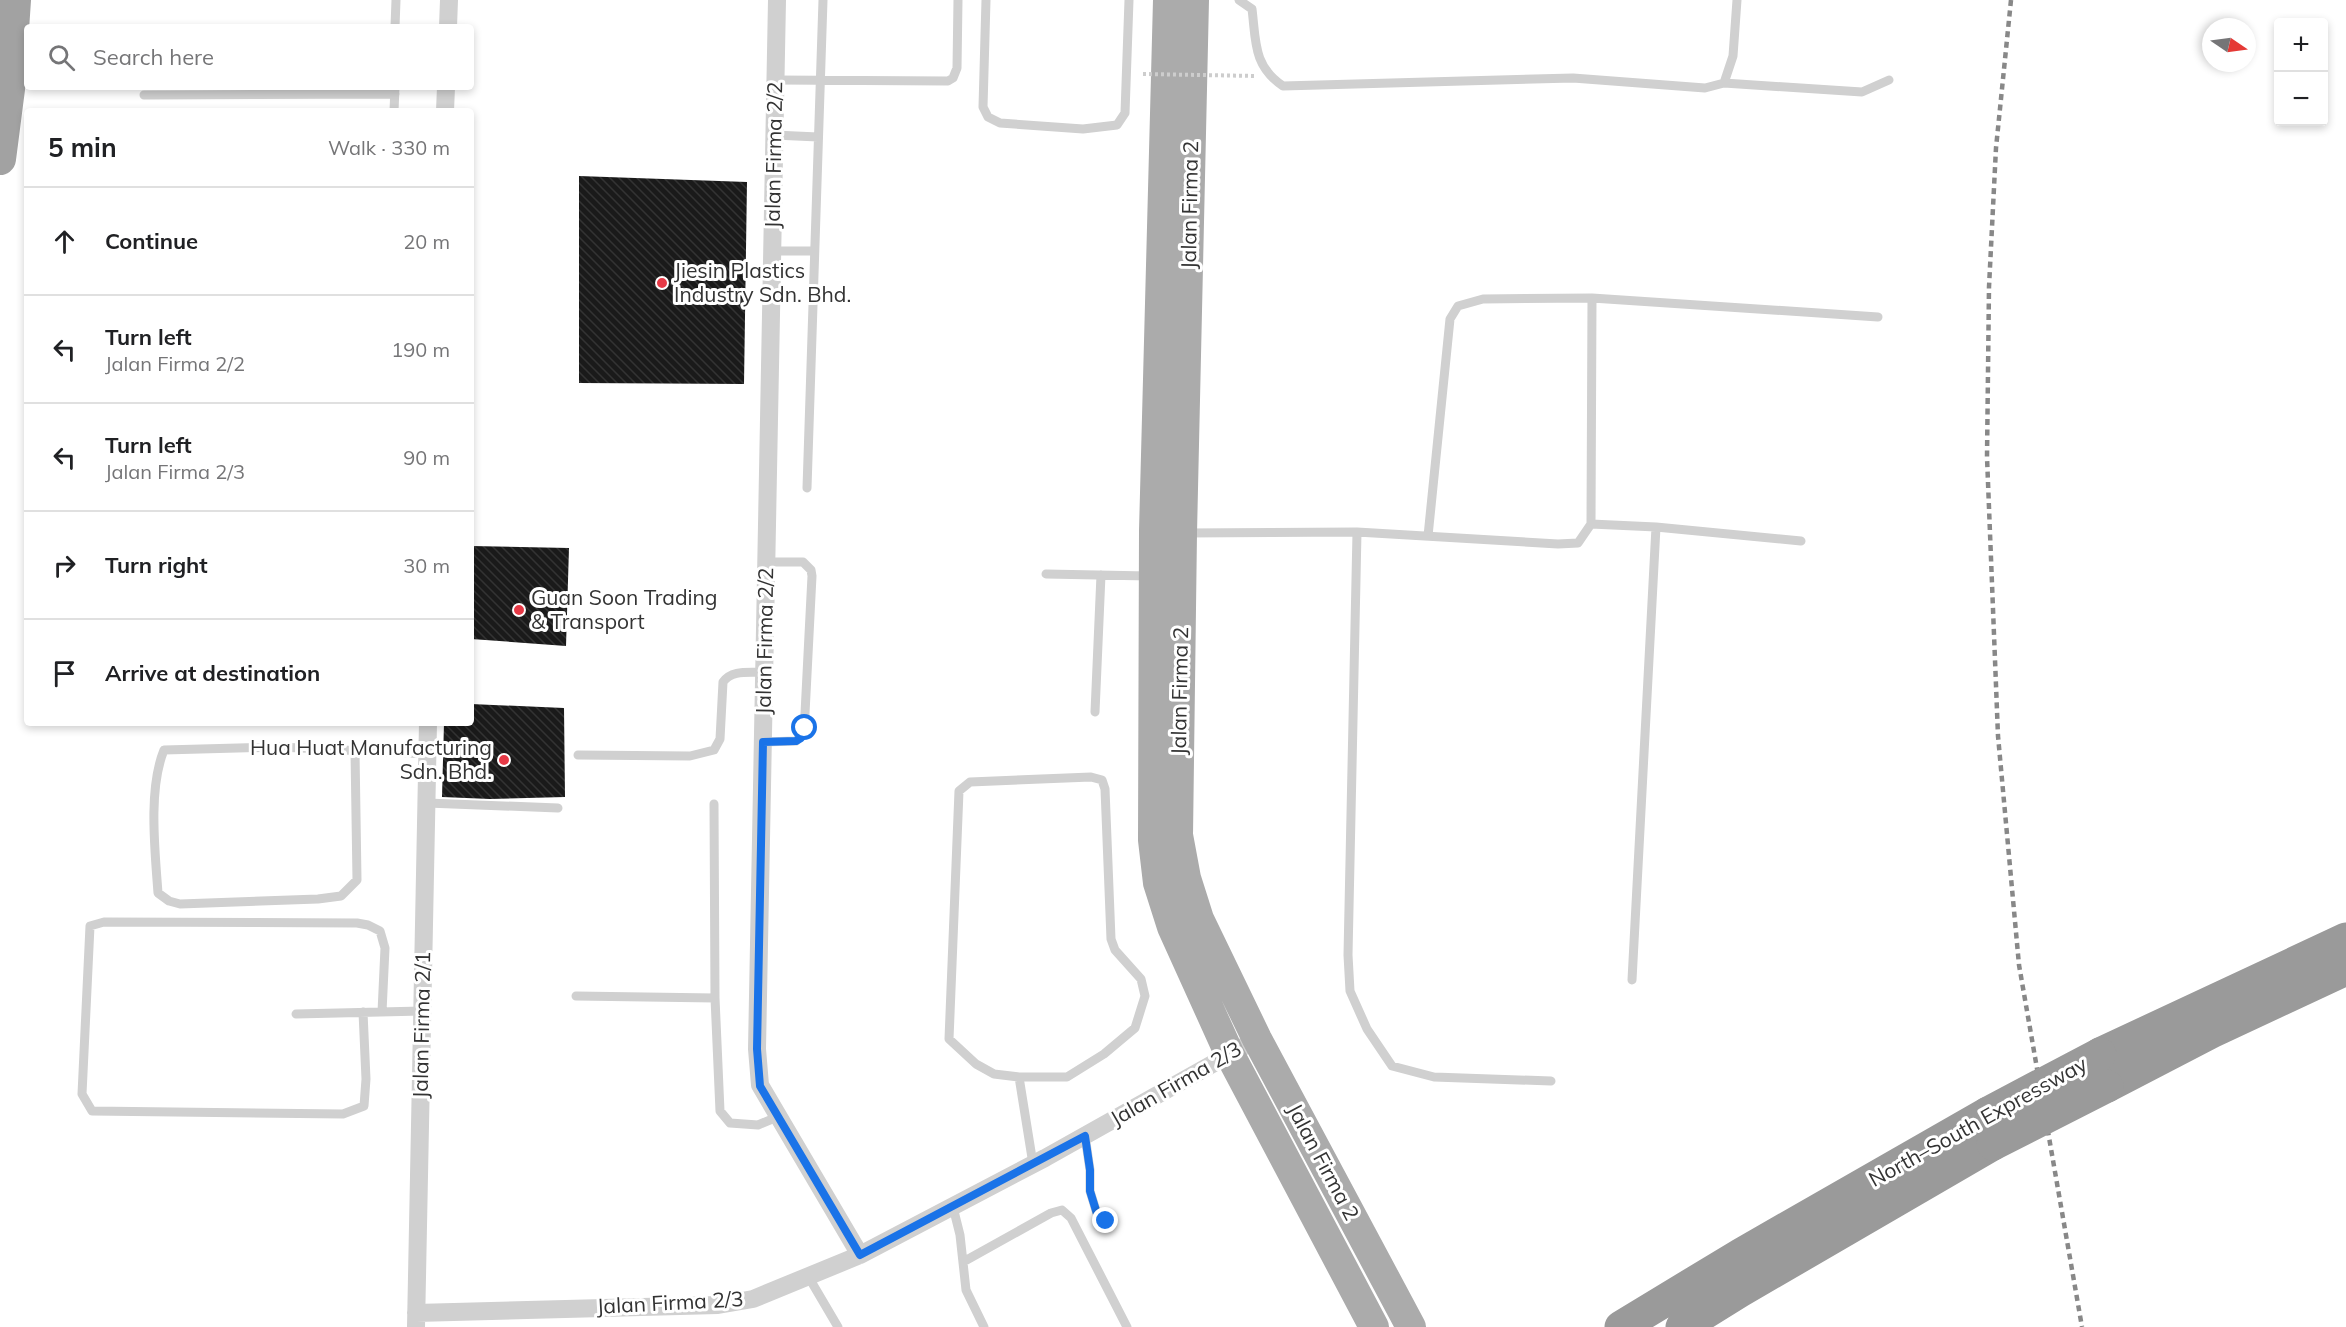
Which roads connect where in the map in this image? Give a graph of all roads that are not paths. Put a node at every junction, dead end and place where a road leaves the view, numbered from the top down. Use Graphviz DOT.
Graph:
graph roads {
  1 [pos="15,0"];
  2 [pos="396,0"];
  3 [pos="449,0"];
  4 [pos="777,0"];
  5 [pos="823,0"];
  6 [pos="958,0"];
  7 [pos="986,0"];
  8 [pos="1129,0"];
  9 [pos="1168,0"];
  10 [pos="1194,0"];
  11 [pos="1239,0"];
  12 [pos="1737,0"];
  13 [pos="395,24"];
  14 [pos="448,24"];
  15 [pos="775,80"];
  16 [pos="1889,80"];
  17 [pos="820,81"];
  18 [pos="1724,83"];
  19 [pos="395,90"];
  20 [pos="446,90"];
  21 [pos="144,95"];
  22 [pos="394,108"];
  23 [pos="445,108"];
  24 [pos="774,135"];
  25 [pos="818,137"];
  26 [pos="0,159"];
  27 [pos="772,251"];
  28 [pos="814,251"];
  29 [pos="1592,298"];
  30 [pos="1878,317"];
  31 [pos="807,488"];
  32 [pos="1591,524"];
  33 [pos="1656,527"];
  34 [pos="1168,532"];
  35 [pos="1357,532"];
  36 [pos="1428,536"];
  37 [pos="1801,541"];
  38 [pos="766,562"];
  39 [pos="1046,574"];
  40 [pos="1101,575"];
  41 [pos="1154,576"];
  42 [pos="764,672"];
  43 [pos="1095,712"];
  44 [pos="428,726"];
  45 [pos="763,742"];
  46 [pos="355,751"];
  47 [pos="428,754"];
  48 [pos="578,755"];
  49 [pos="427,803"];
  50 [pos="714,804"];
  51 [pos="558,808"];
  52 [pos="2346,939"];
  53 [pos="2346,969"];
  54 [pos="1632,980"];
  55 [pos="576,996"];
  56 [pos="715,998"];
  57 [pos="422,1011"];
  58 [pos="363,1012"];
  59 [pos="382,1012"];
  60 [pos="296,1014"];
  61 [pos="1257,1039"];
  62 [pos="1229,1053"];
  63 [pos="1019,1077"];
  64 [pos="1551,1080"];
  65 [pos="777,1117"];
  66 [pos="1085,1136"];
  67 [pos="1033,1164"];
  68 [pos="953,1207"];
  69 [pos="1106,1221"];
  70 [pos="860,1255"];
  71 [pos="963,1262"];
  72 [pos="808,1276"];
  73 [pos="416,1320"];
  74 [pos="837,1327"];
  75 [pos="984,1327"];
  76 [pos="1127,1327"];
  77 [pos="1374,1327"];
  78 [pos="1411,1327"];
  79 [pos="1622,1327"];
  80 [pos="1682,1327"];
  1 -- 26 [label="highway"];
  2 -- 13 [label="lane"];
  3 -- 14 [label="street"];
  4 -- 15 [label="street, Jalan Firma 2/2"];
  5 -- 17 [label="lane"];
  6 -- 17 [label="lane"];
  7 -- 8 [label="lane"];
  9 -- 34 [label="main road, Jalan Firma 2"];
  10 -- 34 [label="main road, Jalan Firma 2"];
  11 -- 18 [label="lane"];
  12 -- 18 [label="lane"];
  15 -- 17 [label="lane"];
  15 -- 24 [label="street, Jalan Firma 2/2"];
  16 -- 18 [label="lane"];
  17 -- 25 [label="lane"];
  19 -- 21 [label="lane"];
  19 -- 22 [label="lane"];
  20 -- 23 [label="street"];
  24 -- 25 [label="lane"];
  24 -- 27 [label="street, Jalan Firma 2/2"];
  25 -- 28 [label="lane"];
  27 -- 28 [label="lane"];
  27 -- 38 [label="street, Jalan Firma 2/2"];
  28 -- 31 [label="lane"];
  29 -- 30 [label="lane"];
  29 -- 32 [label="lane"];
  29 -- 36 [label="lane"];
  32 -- 33 [label="lane"];
  32 -- 36 [label="lane"];
  33 -- 37 [label="lane"];
  33 -- 54 [label="lane"];
  34 -- 35 [label="lane"];
  34 -- 41 [label="main road, Jalan Firma 2"];
  34 -- 61 [label="main road, Jalan Firma 2"];
  35 -- 36 [label="lane"];
  35 -- 64 [label="lane"];
  38 -- 42 [label="street, Jalan Firma 2/2"];
  38 -- 45 [label="lane"];
  39 -- 40 [label="lane"];
  40 -- 41 [label="lane"];
  40 -- 43 [label="lane"];
  41 -- 62 [label="main road, Jalan Firma 2"];
  42 -- 45 [label="street, Jalan Firma 2/2"];
  42 -- 48 [label="lane"];
  44 -- 47 [label="street, Jalan Firma 2/1"];
  45 -- 65 [label="street, Jalan Firma 2/2"];
  46 -- 46 [label="lane"];
  46 -- 47 [label="lane"];
  47 -- 49 [label="street, Jalan Firma 2/1"];
  49 -- 51 [label="lane"];
  49 -- 57 [label="street, Jalan Firma 2/1"];
  50 -- 56 [label="lane"];
  52 -- 79 [label="highway, North–South Expressway, bridge"];
  53 -- 80 [label="highway, North–South Expressway, bridge"];
  55 -- 56 [label="lane"];
  56 -- 65 [label="lane"];
  57 -- 59 [label="lane"];
  57 -- 73 [label="street, Jalan Firma 2/1"];
  58 -- 59 [label="lane"];
  58 -- 59 [label="lane"];
  58 -- 60 [label="lane"];
  61 -- 62 [label="street, Jalan Firma 2/3"];
  61 -- 78 [label="main road, Jalan Firma 2"];
  62 -- 66 [label="street, Jalan Firma 2/3"];
  62 -- 77 [label="main road, Jalan Firma 2"];
  63 -- 63 [label="lane"];
  63 -- 67 [label="lane"];
  65 -- 70 [label="street, Jalan Firma 2/2"];
  66 -- 67 [label="street, Jalan Firma 2/3"];
  66 -- 69 [label="lane"];
  67 -- 68 [label="street, Jalan Firma 2/3"];
  68 -- 70 [label="street, Jalan Firma 2/3"];
  68 -- 71 [label="lane"];
  70 -- 72 [label="street, Jalan Firma 2/3"];
  71 -- 75 [label="lane"];
  71 -- 76 [label="lane"];
  72 -- 73 [label="street, Jalan Firma 2/3"];
  72 -- 74 [label="lane"];
}
